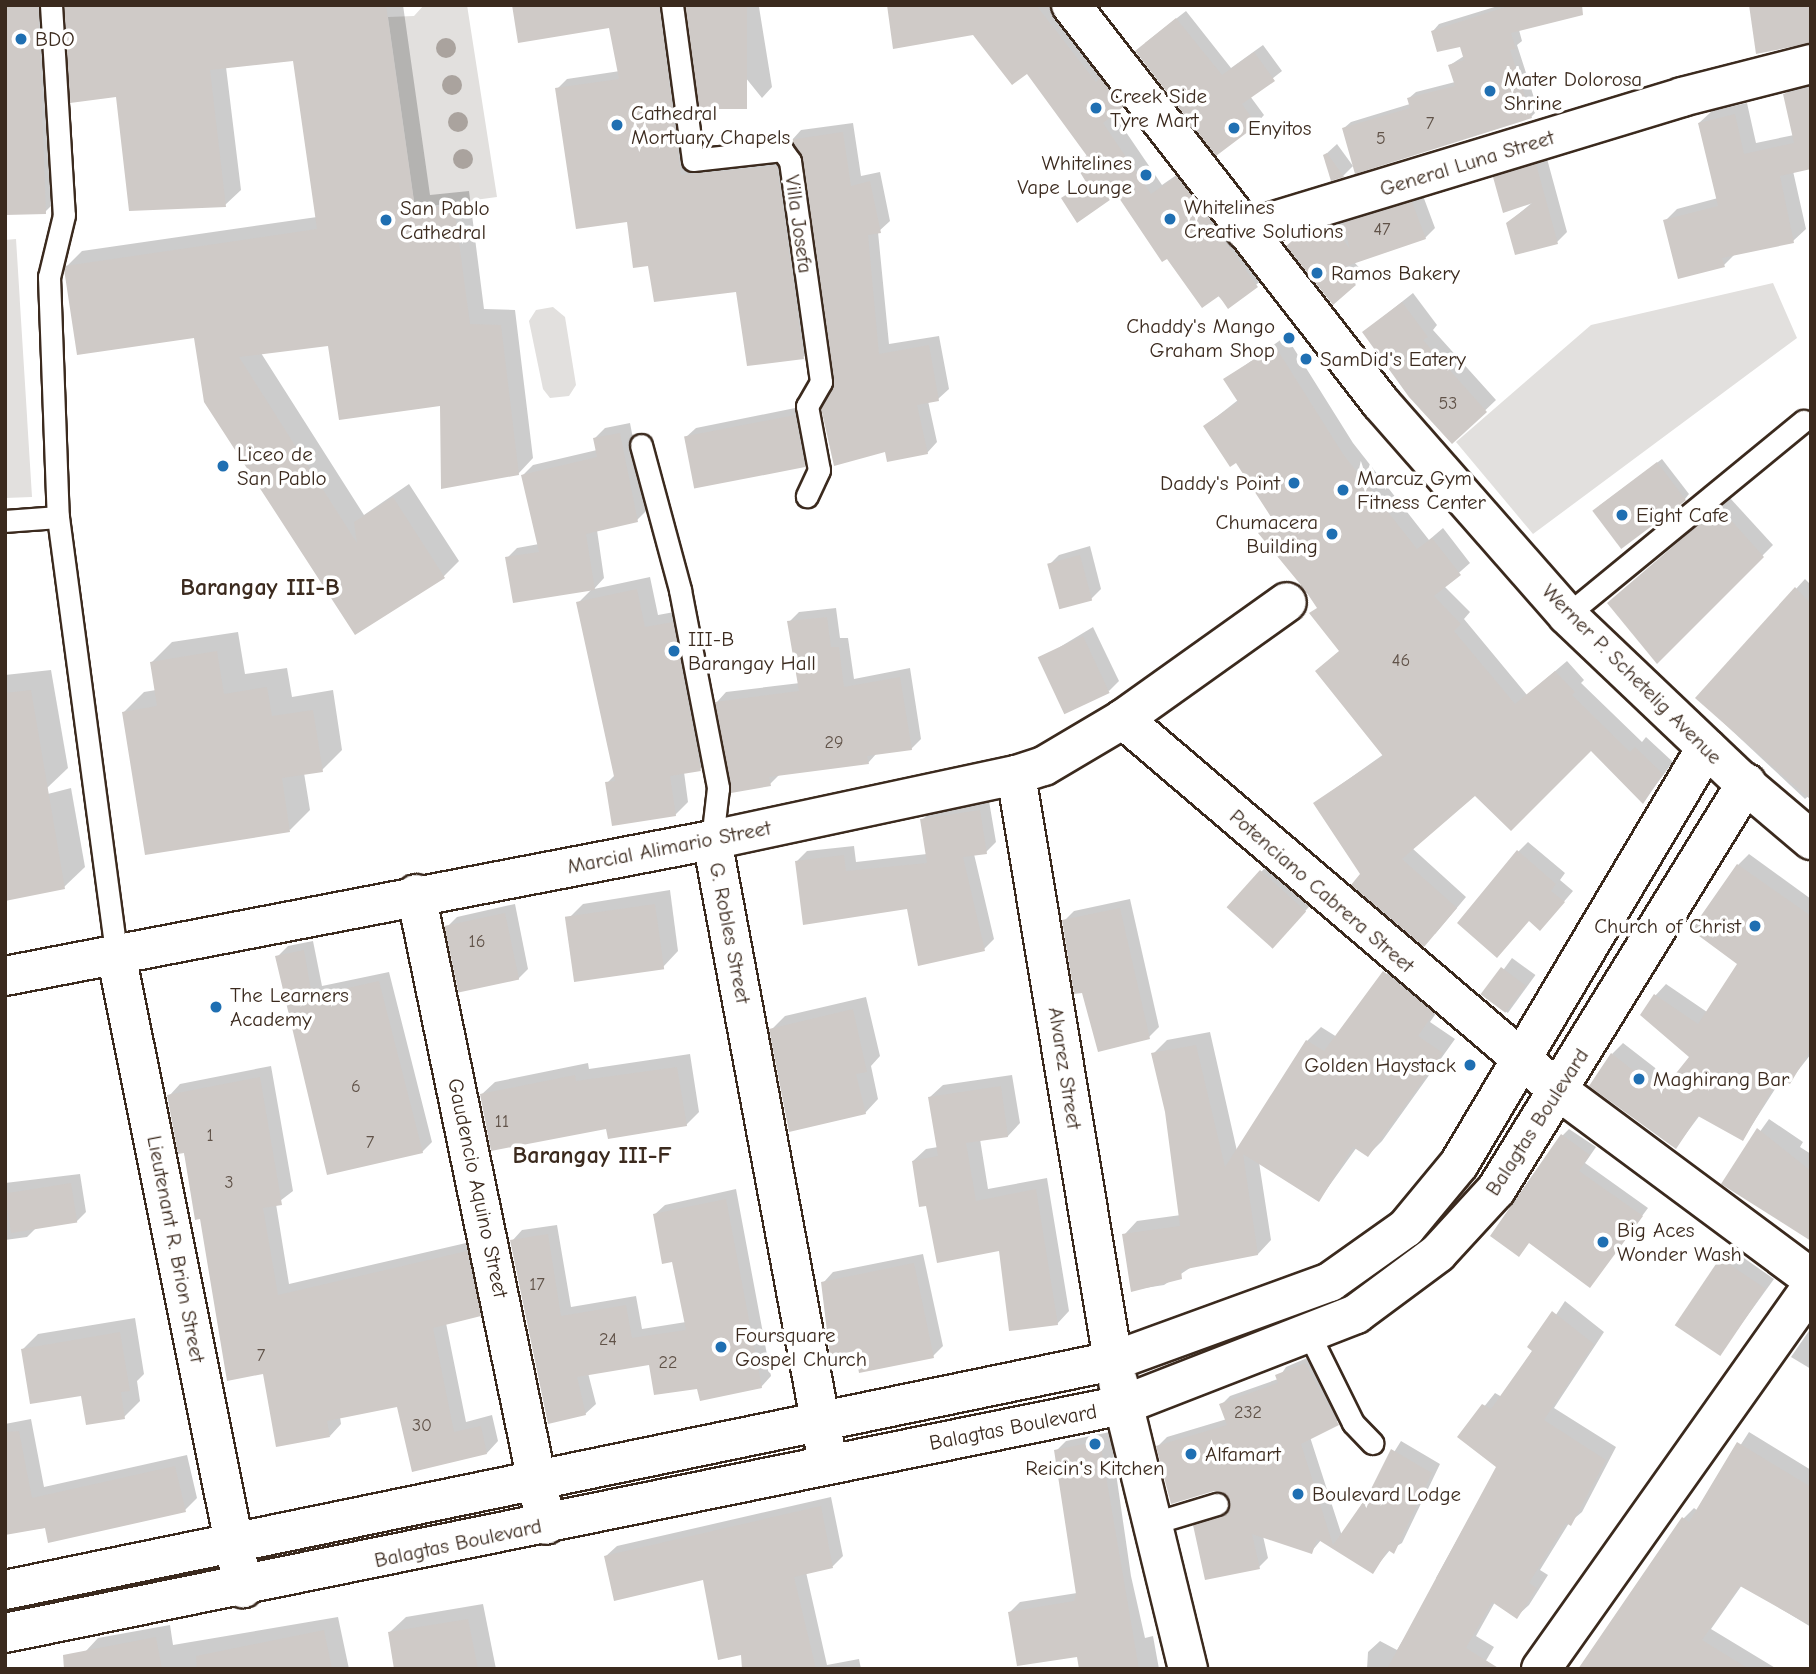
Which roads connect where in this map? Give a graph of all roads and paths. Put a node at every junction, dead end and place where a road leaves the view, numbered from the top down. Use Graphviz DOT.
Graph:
graph roads {
  1 [pos="51,5"];
  2 [pos="672,5"];
  3 [pos="1071,5"];
  4 [pos="1811,64"];
  5 [pos="1245,230"];
  6 [pos="1803,421"];
  7 [pos="641,445"];
  8 [pos="807,496"];
  9 [pos="58,517"];
  10 [pos="5,521"];
  11 [pos="1287,602"];
  12 [pos="1566,615"];
  13 [pos="1123,719"];
  14 [pos="1706,748"];
  15 [pos="1016,775"];
  16 [pos="1746,783"];
  17 [pos="712,840"];
  18 [pos="1811,840"];
  19 [pos="415,894"];
  20 [pos="116,954"];
  21 [pos="5,976"];
  22 [pos="1523,1061"];
  23 [pos="1559,1091"];
  24 [pos="1811,1278"];
  25 [pos="1811,1286"];
  26 [pos="1310,1336"];
  27 [pos="1113,1361"];
  28 [pos="1123,1405"];
  29 [pos="822,1422"];
  30 [pos="1372,1443"];
  31 [pos="828,1463"];
  32 [pos="540,1482"];
  33 [pos="1217,1504"];
  34 [pos="1151,1524"];
  35 [pos="546,1525"];
  36 [pos="236,1544"];
  37 [pos="243,1588"];
  38 [pos="5,1590"];
  39 [pos="5,1633"];
  40 [pos="1188,1669"];
  41 [pos="1541,1669"];
  1 -- 9 [label="lane"];
  2 -- 8 [label="lane, Villa Josefa"];
  3 -- 5 [label="street, Werner P. Schetelig Avenue"];
  4 -- 5 [label="street, General Luna Street"];
  5 -- 12 [label="street, Werner P. Schetelig Avenue"];
  6 -- 12 [label="lane"];
  7 -- 17 [label="lane, G. Robles Street"];
  9 -- 10 [label="lane"];
  9 -- 20 [label="lane"];
  11 -- 13 [label="street, Marcial Alimario Street"];
  12 -- 14 [label="street, Werner P. Schetelig Avenue"];
  13 -- 15 [label="street, Marcial Alimario Street"];
  13 -- 22 [label="street, Potenciano Cabrera Street"];
  14 -- 16 [label="street, Werner P. Schetelig Avenue"];
  14 -- 22 [label="street, Balagtas Boulevard"];
  15 -- 17 [label="street, Marcial Alimario Street"];
  15 -- 27 [label="street, Alvarez Street"];
  16 -- 18 [label="street, Werner P. Schetelig Avenue"];
  16 -- 23 [label="street, Balagtas Boulevard"];
  17 -- 19 [label="street, Marcial Alimario Street"];
  17 -- 29 [label="street, G. Robles Street"];
  19 -- 20 [label="street, Marcial Alimario Street"];
  19 -- 32 [label="street, Gaudencio Aquino Street"];
  20 -- 21 [label="street, Marcial Alimario Street"];
  20 -- 36 [label="street, Lieutenant R. Brion Street"];
  22 -- 23 [label="street, Potenciano Cabrera Street"];
  22 -- 27 [label="street, Balagtas Boulevard"];
  23 -- 24 [label="street"];
  23 -- 26 [label="street, Balagtas Boulevard"];
  25 -- 41 [label="street"];
  26 -- 28 [label="street, Balagtas Boulevard"];
  26 -- 30 [label="lane"];
  27 -- 28 [label="street, Alvarez Street"];
  27 -- 29 [label="street, Balagtas Boulevard"];
  28 -- 31 [label="street, Balagtas Boulevard"];
  28 -- 34 [label="street"];
  29 -- 31 [label="street, G. Robles Street"];
  29 -- 32 [label="street, Balagtas Boulevard"];
  31 -- 35 [label="street, Balagtas Boulevard"];
  32 -- 35 [label="street, Gaudencio Aquino Street"];
  32 -- 36 [label="street, Balagtas Boulevard"];
  33 -- 34 [label="lane"];
  34 -- 40 [label="street"];
  35 -- 37 [label="street, Balagtas Boulevard"];
  36 -- 37 [label="street, Lieutenant R. Brion Street"];
  36 -- 38 [label="street, Balagtas Boulevard"];
  37 -- 39 [label="street, Balagtas Boulevard"];
}
